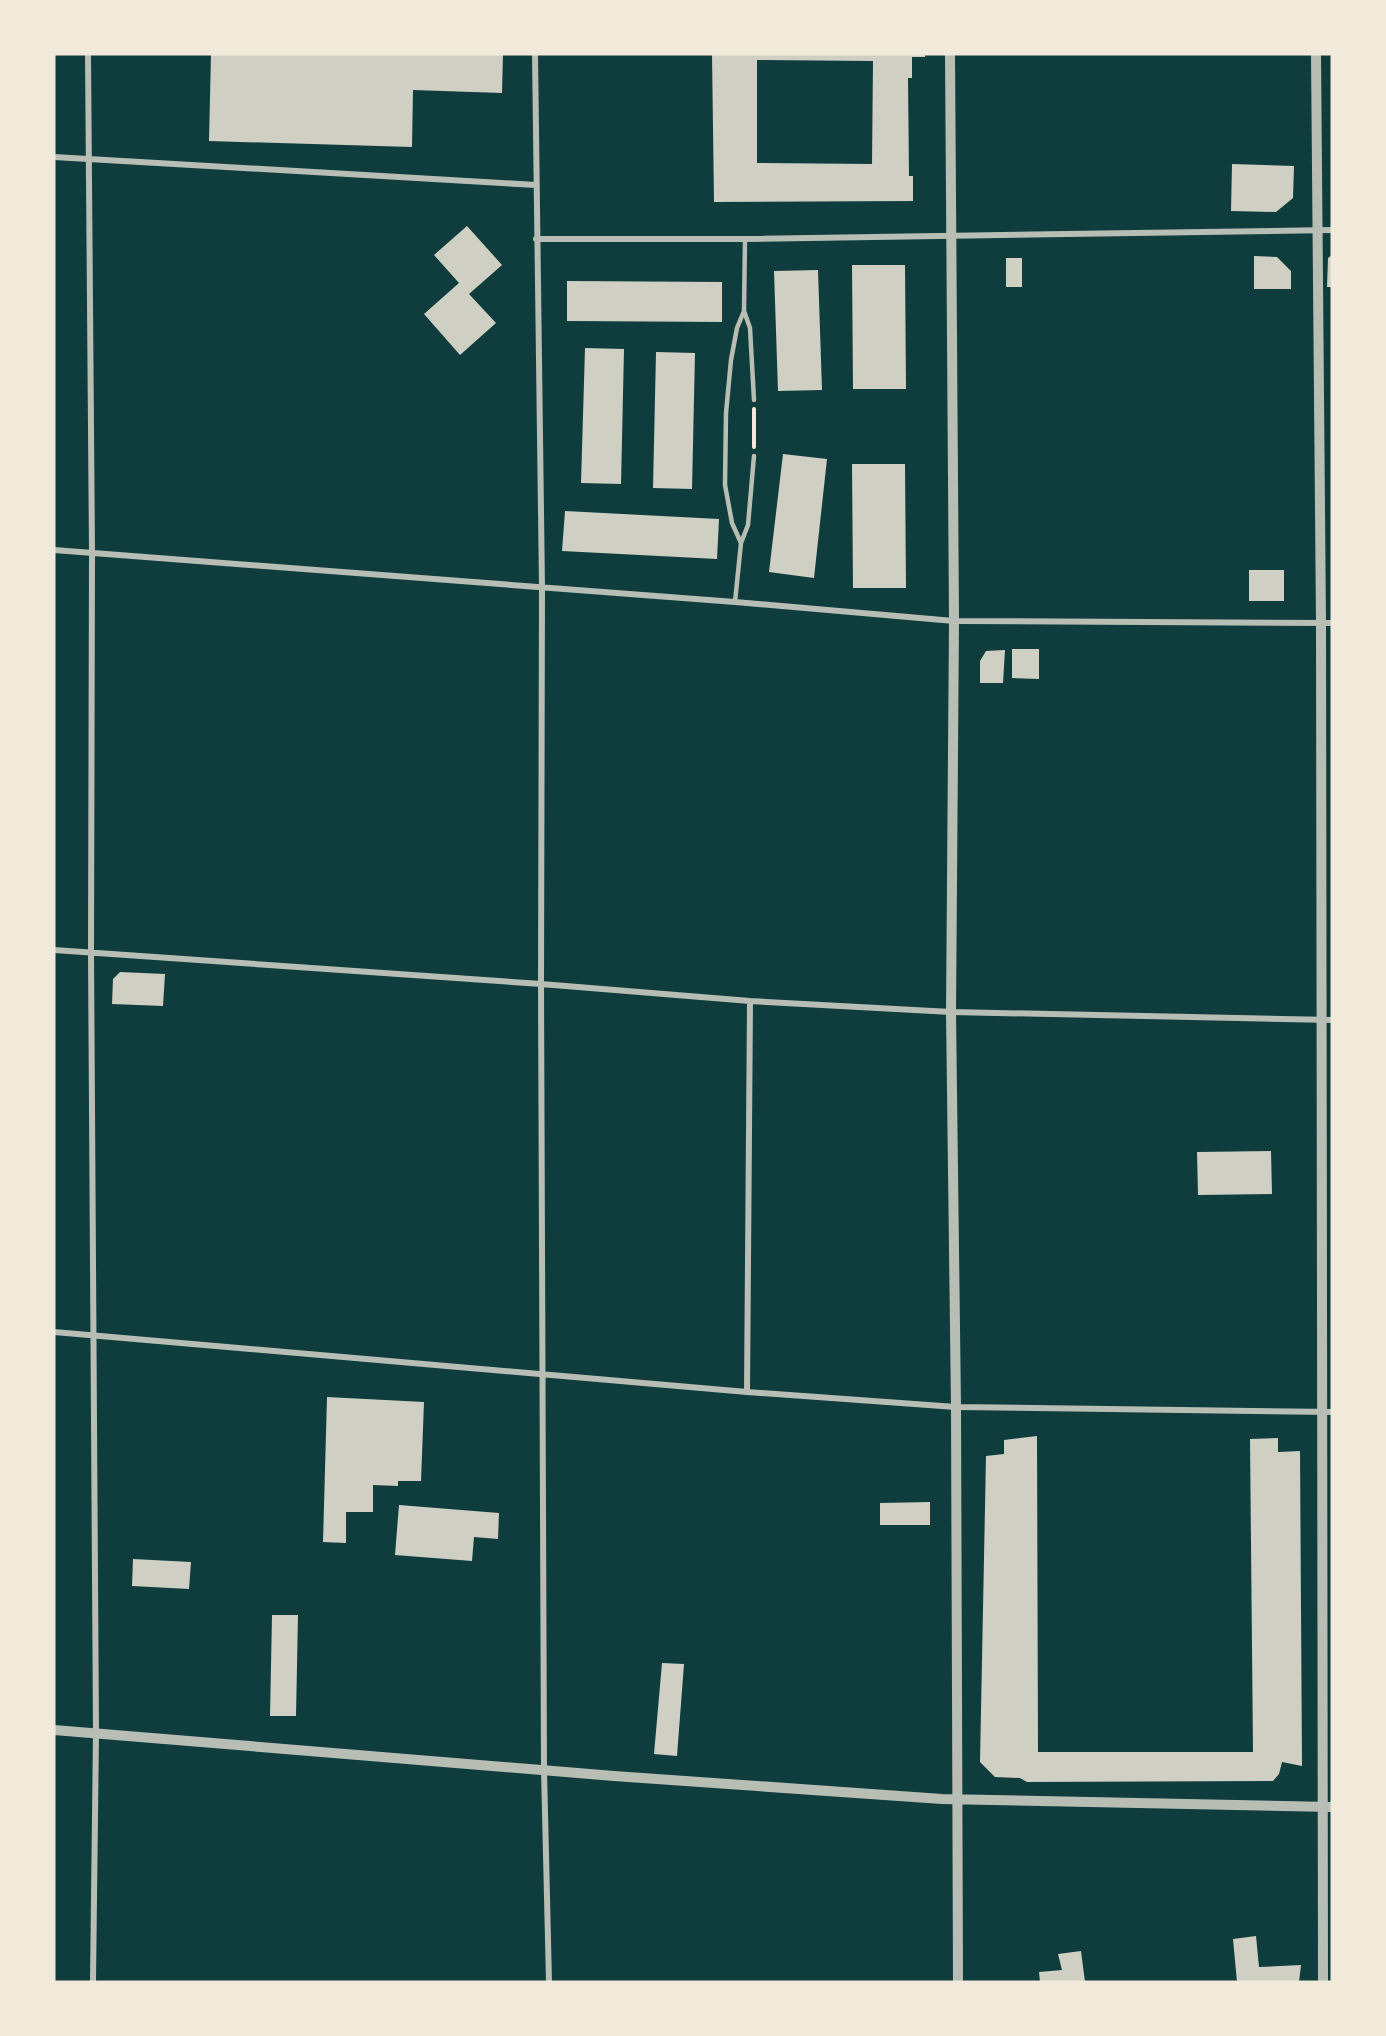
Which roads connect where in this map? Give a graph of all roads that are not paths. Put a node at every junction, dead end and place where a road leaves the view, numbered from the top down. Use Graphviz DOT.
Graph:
graph roads {
  1 [pos="88,54"];
  2 [pos="535,54"];
  3 [pos="950,54"];
  4 [pos="1316,54"];
  5 [pos="54,157"];
  6 [pos="88,160"];
  7 [pos="536,185"];
  8 [pos="1317,231"];
  9 [pos="1332,231"];
  10 [pos="950,235"];
  11 [pos="536,239"];
  12 [pos="745,239"];
  13 [pos="744,311"];
  14 [pos="754,400"];
  15 [pos="754,456"];
  16 [pos="741,543"];
  17 [pos="54,550"];
  18 [pos="92,553"];
  19 [pos="542,588"];
  20 [pos="735,602"];
  21 [pos="954,621"];
  22 [pos="1327,623"];
  23 [pos="54,950"];
  24 [pos="91,952"];
  25 [pos="541,984"];
  26 [pos="750,1001"];
  27 [pos="951,1012"];
  28 [pos="1327,1019"];
  29 [pos="54,1332"];
  30 [pos="93,1334"];
  31 [pos="543,1374"];
  32 [pos="747,1392"];
  33 [pos="956,1407"];
  34 [pos="1327,1412"];
  35 [pos="54,1730"];
  36 [pos="96,1733"];
  37 [pos="544,1770"];
  38 [pos="956,1800"];
  39 [pos="1328,1807"];
  40 [pos="93,1982"];
  41 [pos="549,1982"];
  42 [pos="958,1982"];
  43 [pos="1323,1982"];
  1 -- 6 [label="street"];
  2 -- 7 [label="street"];
  3 -- 10 [label="street"];
  4 -- 8 [label="street"];
  5 -- 6 [label="street"];
  6 -- 7 [label="street"];
  6 -- 18 [label="street"];
  7 -- 11 [label="street"];
  8 -- 9 [label="street"];
  8 -- 10 [label="street"];
  8 -- 22 [label="street"];
  10 -- 12 [label="street"];
  10 -- 21 [label="street"];
  11 -- 12 [label="street"];
  11 -- 19 [label="street"];
  12 -- 13 [label="lane"];
  13 -- 14 [label="lane"];
  13 -- 16 [label="lane"];
  15 -- 16 [label="lane"];
  16 -- 20 [label="lane"];
  17 -- 18 [label="street"];
  18 -- 19 [label="street"];
  18 -- 24 [label="street"];
  19 -- 20 [label="street"];
  19 -- 25 [label="street"];
  20 -- 21 [label="street"];
  21 -- 22 [label="street"];
  21 -- 27 [label="street"];
  22 -- 28 [label="street"];
  23 -- 24 [label="street"];
  24 -- 25 [label="street"];
  24 -- 30 [label="street"];
  25 -- 26 [label="street"];
  25 -- 31 [label="street"];
  26 -- 27 [label="street"];
  26 -- 32 [label="street"];
  27 -- 28 [label="street"];
  27 -- 33 [label="street"];
  28 -- 34 [label="street"];
  29 -- 30 [label="street"];
  30 -- 31 [label="street"];
  30 -- 36 [label="street"];
  31 -- 32 [label="street"];
  31 -- 37 [label="street"];
  32 -- 33 [label="street"];
  33 -- 34 [label="street"];
  33 -- 38 [label="street"];
  34 -- 39 [label="street"];
  35 -- 36 [label="street"];
  36 -- 37 [label="street"];
  36 -- 40 [label="street"];
  37 -- 38 [label="street"];
  37 -- 41 [label="street"];
  38 -- 39 [label="street"];
  38 -- 42 [label="street"];
  39 -- 43 [label="street"];
}
